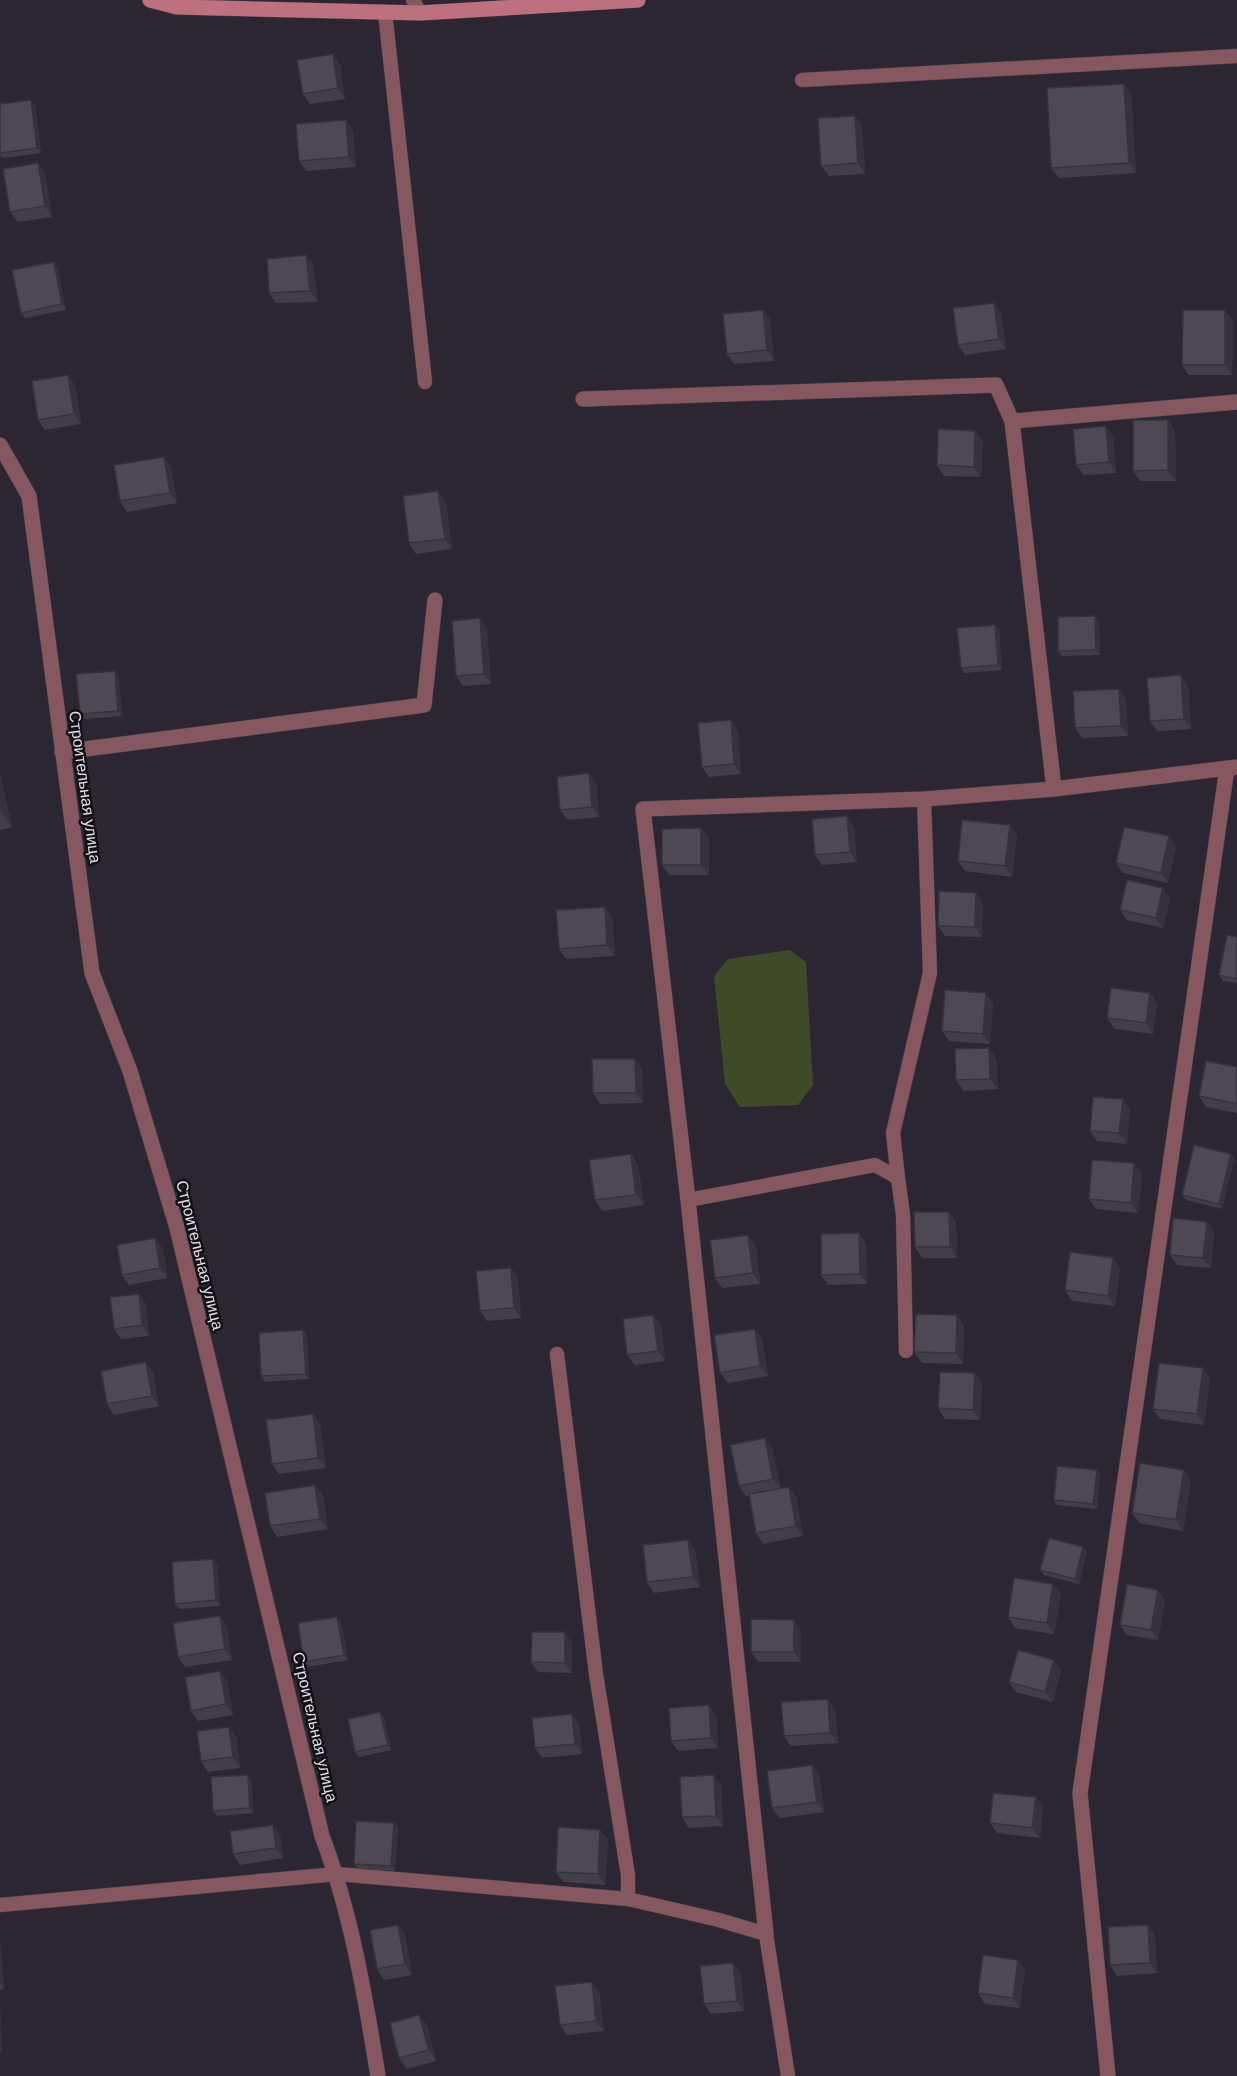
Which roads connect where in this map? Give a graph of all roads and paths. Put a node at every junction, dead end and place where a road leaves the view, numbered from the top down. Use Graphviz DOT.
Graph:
graph roads {
  1 [pos="150,0"];
  2 [pos="638,0"];
  3 [pos="416,6"];
  4 [pos="385,12"];
  5 [pos="1237,56"];
  6 [pos="802,80"];
  7 [pos="425,382"];
  8 [pos="583,399"];
  9 [pos="1237,402"];
  10 [pos="1012,422"];
  11 [pos="0,445"];
  12 [pos="435,600"];
  13 [pos="62,752"];
  14 [pos="1232,767"];
  15 [pos="1054,789"];
  16 [pos="924,799"];
  17 [pos="898,1178"];
  18 [pos="688,1200"];
  19 [pos="906,1351"];
  20 [pos="557,1354"];
  21 [pos="337,1874"];
  22 [pos="628,1899"];
  23 [pos="0,1905"];
  24 [pos="766,1934"];
  25 [pos="378,2076"];
  26 [pos="788,2076"];
  27 [pos="1108,2076"];
  1 -- 4 [label="main road"];
  2 -- 3 [label="main road"];
  3 -- 4 [label="main road"];
  4 -- 7 [label="lane"];
  5 -- 6 [label="lane"];
  8 -- 10 [label="street"];
  9 -- 10 [label="street"];
  10 -- 15 [label="street"];
  11 -- 13 [label="street, Строительная улица"];
  12 -- 13 [label="street"];
  13 -- 21 [label="street, Строительная улица"];
  14 -- 15 [label="street"];
  14 -- 27 [label="street"];
  15 -- 16 [label="street"];
  16 -- 17 [label="lane"];
  16 -- 18 [label="street"];
  17 -- 18 [label="lane"];
  17 -- 19 [label="lane"];
  18 -- 24 [label="street"];
  20 -- 22 [label="lane"];
  21 -- 22 [label="lane"];
  21 -- 23 [label="lane"];
  21 -- 25 [label="street, Строительная улица"];
  22 -- 24 [label="lane"];
  24 -- 26 [label="lane"];
}
